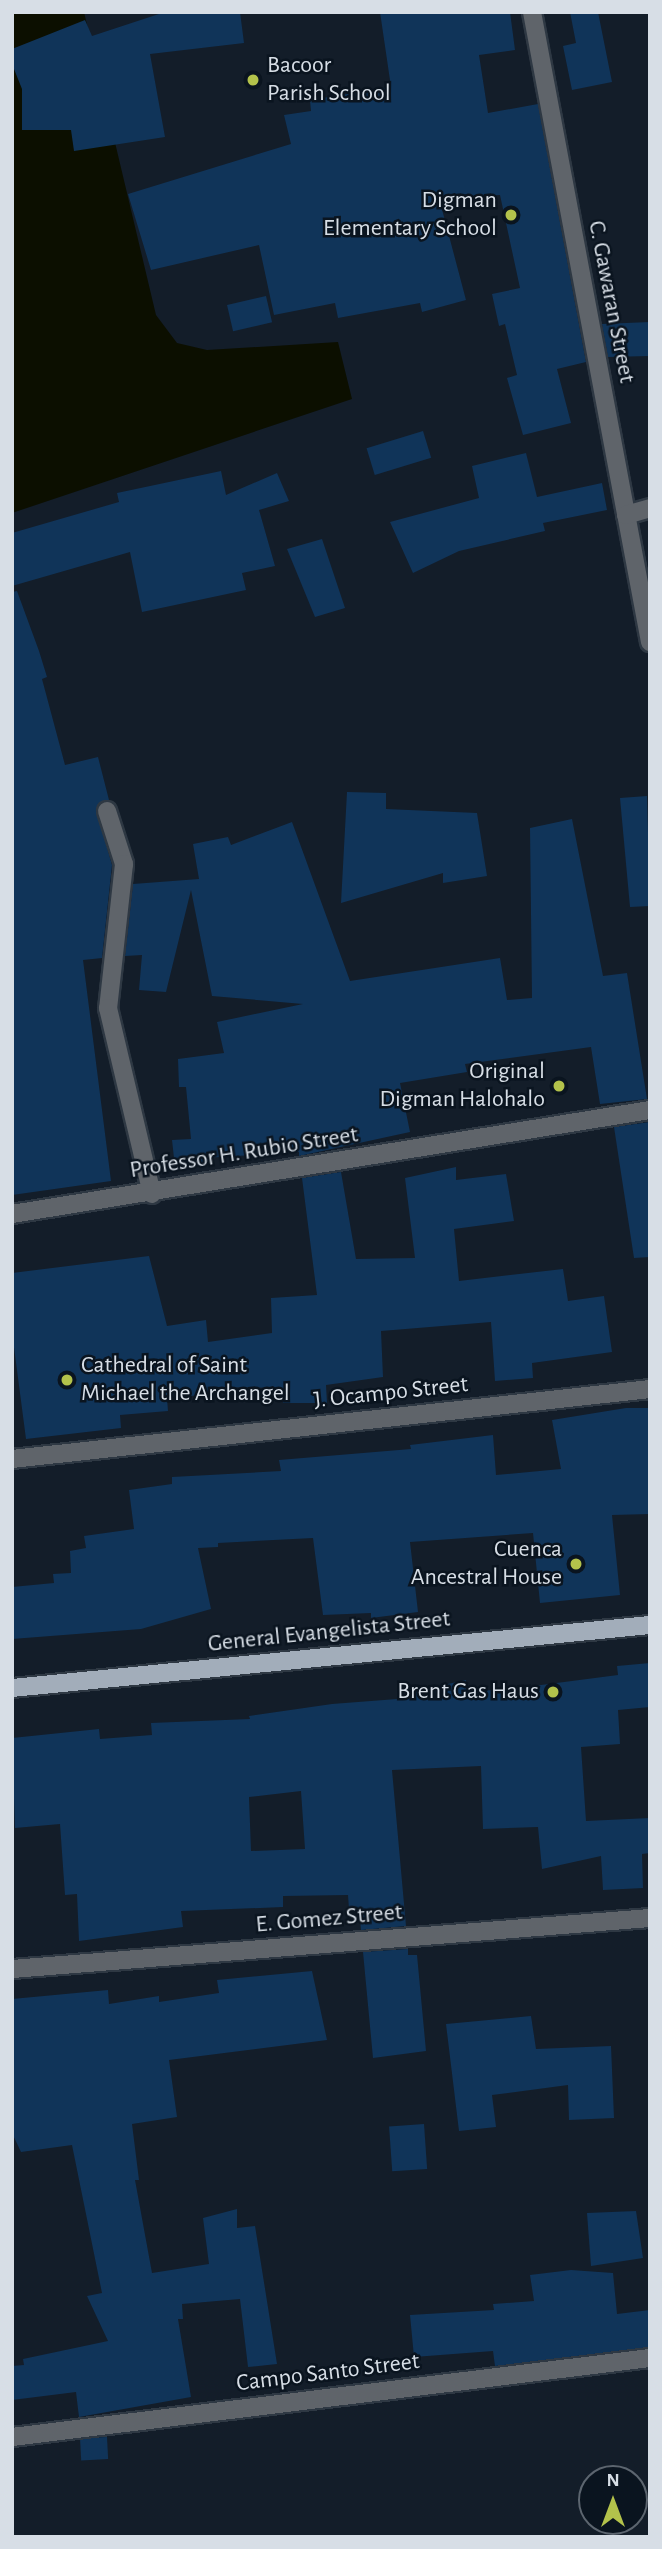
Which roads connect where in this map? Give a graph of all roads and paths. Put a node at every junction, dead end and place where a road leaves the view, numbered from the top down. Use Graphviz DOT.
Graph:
graph roads {
  1 [pos="532,12"];
  2 [pos="650,508"];
  3 [pos="626,515"];
  4 [pos="650,642"];
  5 [pos="107,811"];
  6 [pos="650,1110"];
  7 [pos="152,1194"];
  8 [pos="12,1214"];
  9 [pos="650,1389"];
  10 [pos="12,1459"];
  11 [pos="650,1625"];
  12 [pos="12,1688"];
  13 [pos="650,1918"];
  14 [pos="12,1969"];
  15 [pos="650,2358"];
  16 [pos="12,2437"];
  1 -- 3 [label="street, C. Gawaran Street"];
  2 -- 3 [label="street"];
  3 -- 4 [label="street, C. Gawaran Street"];
  5 -- 7 [label="street"];
  6 -- 7 [label="street, Professor H. Rubio Street"];
  7 -- 8 [label="street, Professor H. Rubio Street"];
  9 -- 10 [label="street, J. Ocampo Street"];
  11 -- 12 [label="main road, General Evangelista Street"];
  13 -- 14 [label="street, E. Gomez Street"];
  15 -- 16 [label="street, Campo Santo Street"];
}
